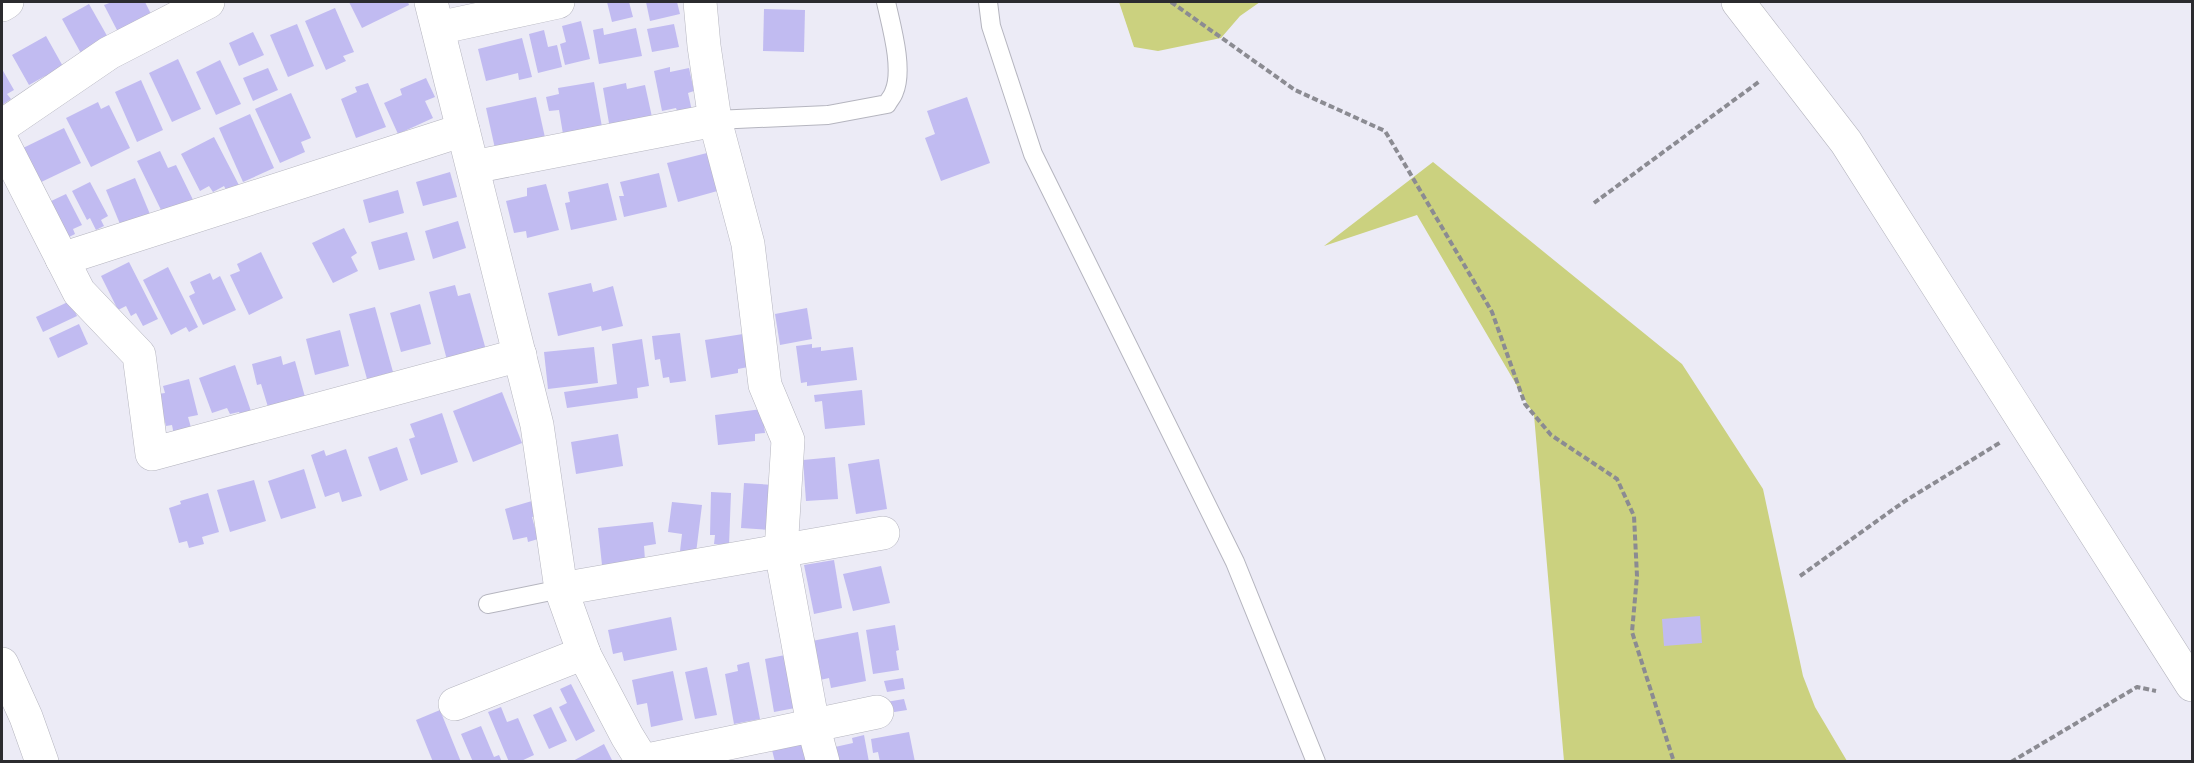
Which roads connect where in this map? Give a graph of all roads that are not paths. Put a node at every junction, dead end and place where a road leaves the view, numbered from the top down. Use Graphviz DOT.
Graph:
graph roads {
  1 [pos="7,2"];
  2 [pos="208,2"];
  3 [pos="558,2"];
  4 [pos="700,2"];
  5 [pos="886,2"];
  6 [pos="988,2"];
  7 [pos="1738,2"];
  8 [pos="2,5"];
  9 [pos="435,15"];
  10 [pos="715,120"];
  11 [pos="2,126"];
  12 [pos="463,130"];
  13 [pos="2,141"];
  14 [pos="473,167"];
  15 [pos="62,259"];
  16 [pos="520,355"];
  17 [pos="883,533"];
  18 [pos="781,551"];
  19 [pos="561,589"];
  20 [pos="488,604"];
  21 [pos="584,653"];
  22 [pos="2,664"];
  23 [pos="2193,685"];
  24 [pos="454,704"];
  25 [pos="877,712"];
  26 [pos="813,725"];
  27 [pos="644,761"];
  28 [pos="42,762"];
  29 [pos="823,762"];
  30 [pos="1316,762"];
  1 -- 8 [label="street"];
  2 -- 11 [label="street"];
  3 -- 9 [label="street"];
  4 -- 10 [label="street"];
  5 -- 10 [label="lane"];
  6 -- 30 [label="lane"];
  7 -- 23 [label="street"];
  9 -- 12 [label="street"];
  10 -- 14 [label="street"];
  10 -- 18 [label="street"];
  12 -- 14 [label="street"];
  12 -- 15 [label="street"];
  13 -- 15 [label="street"];
  14 -- 16 [label="street"];
  15 -- 16 [label="street"];
  16 -- 19 [label="street"];
  17 -- 18 [label="street"];
  18 -- 19 [label="street"];
  18 -- 26 [label="street"];
  19 -- 20 [label="lane"];
  19 -- 21 [label="street"];
  21 -- 24 [label="street"];
  21 -- 27 [label="street"];
  22 -- 28 [label="street"];
  25 -- 26 [label="street"];
  26 -- 27 [label="street"];
  26 -- 29 [label="street"];
}
